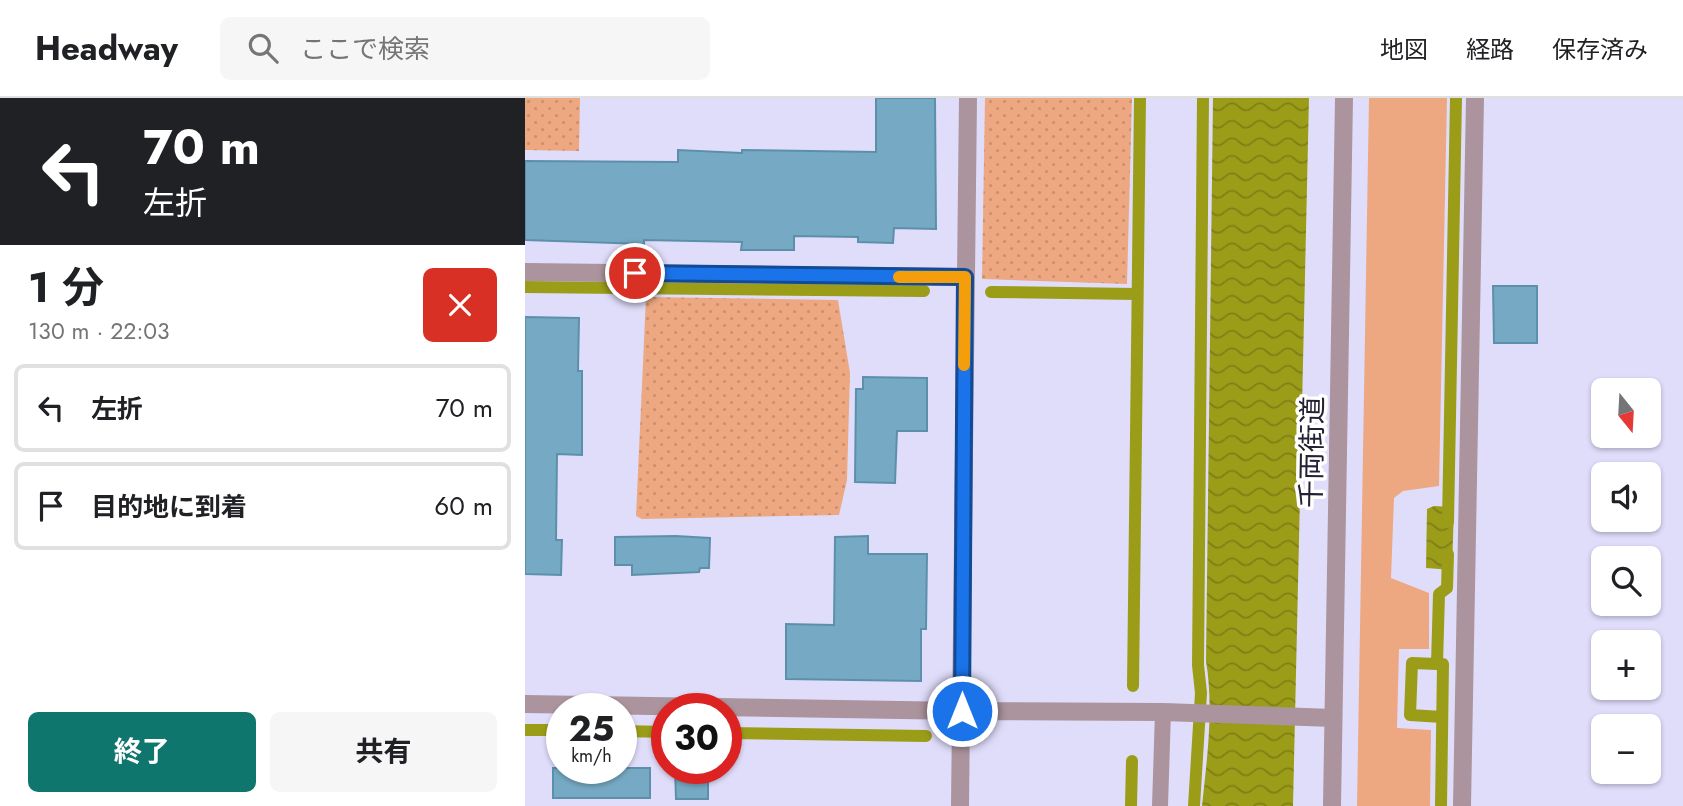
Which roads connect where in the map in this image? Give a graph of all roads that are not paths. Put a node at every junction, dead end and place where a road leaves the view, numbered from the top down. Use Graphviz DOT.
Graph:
graph roads {
  1 [pos="968,98"];
  2 [pos="1344,98"];
  3 [pos="1475,98"];
  4 [pos="525,272"];
  5 [pos="965,277"];
  6 [pos="525,704"];
  7 [pos="962,711"];
  8 [pos="1163,712"];
  9 [pos="1333,718"];
  10 [pos="960,806"];
  11 [pos="1160,806"];
  12 [pos="1332,806"];
  13 [pos="1462,806"];
  1 -- 5 [label="street"];
  2 -- 9 [label="street, 千両街道"];
  3 -- 13 [label="street"];
  4 -- 5 [label="street"];
  5 -- 7 [label="street"];
  6 -- 7 [label="street"];
  7 -- 8 [label="street"];
  7 -- 10 [label="street"];
  8 -- 9 [label="street"];
  8 -- 11 [label="lane"];
  9 -- 12 [label="street, 千両街道"];
}
